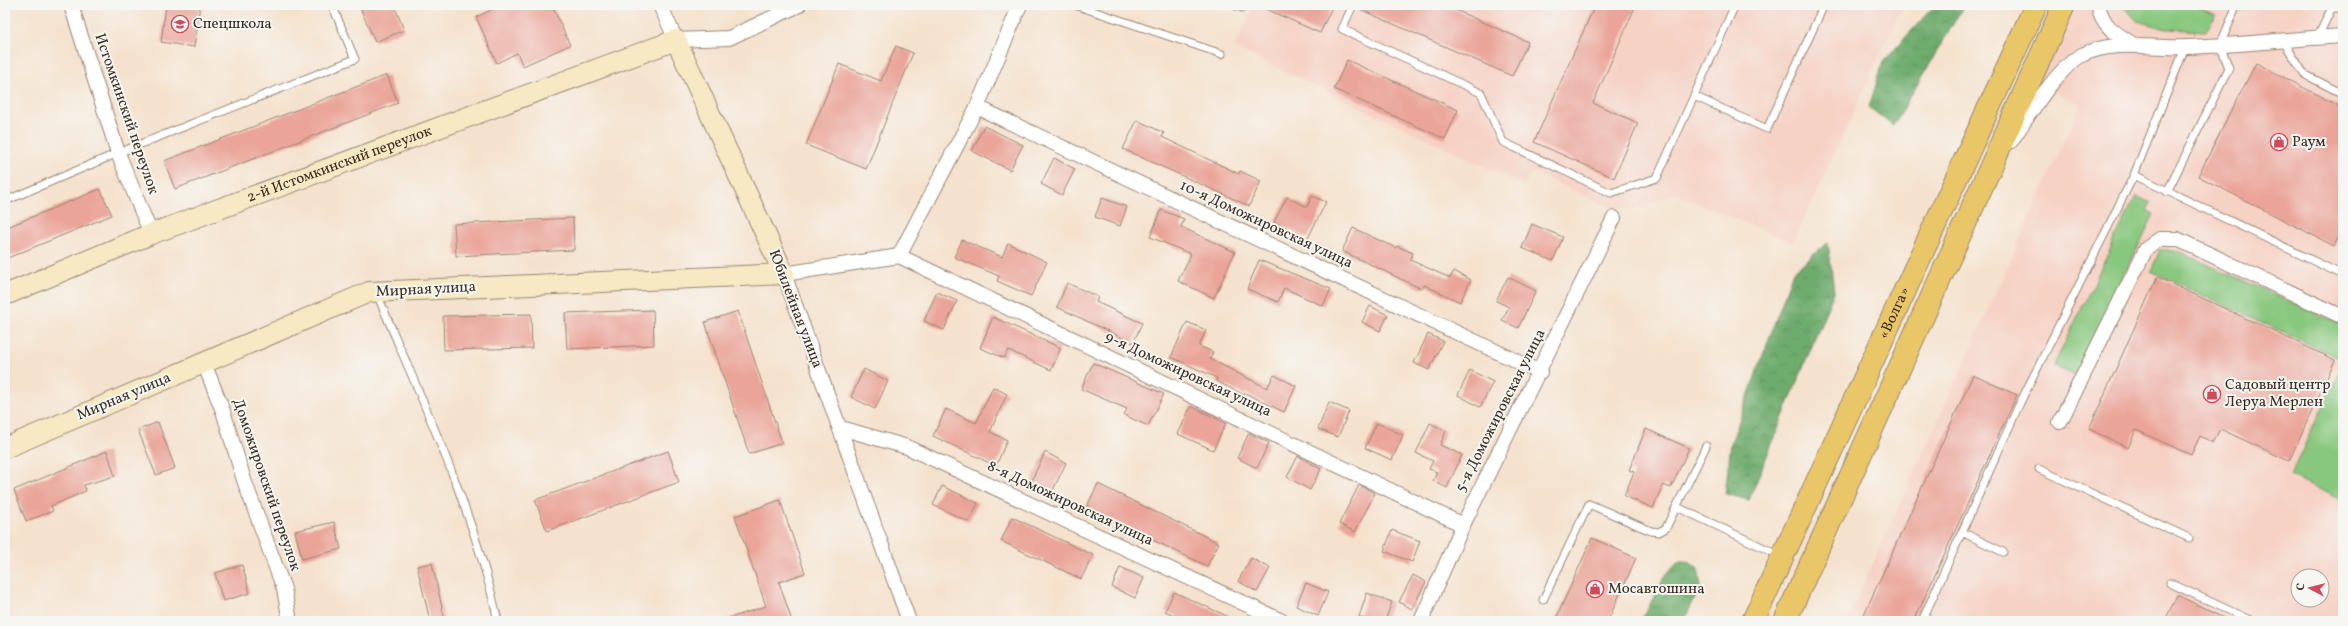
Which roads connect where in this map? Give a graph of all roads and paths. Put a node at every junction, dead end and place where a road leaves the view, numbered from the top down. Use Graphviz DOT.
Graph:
graph roads {
  1 [pos="71,5"];
  2 [pos="332,5"];
  3 [pos="660,5"];
  4 [pos="1020,5"];
  5 [pos="1075,5"];
  6 [pos="1234,5"];
  7 [pos="1353,5"];
  8 [pos="1735,5"];
  9 [pos="1824,5"];
  10 [pos="2036,5"];
  11 [pos="2064,5"];
  12 [pos="2098,5"];
  13 [pos="2237,5"];
  14 [pos="793,6"];
  15 [pos="2332,7"];
  16 [pos="1243,8"];
  17 [pos="2343,8"];
  18 [pos="2343,36"];
  19 [pos="2318,37"];
  20 [pos="2282,39"];
  21 [pos="676,40"];
  22 [pos="2134,45"];
  23 [pos="2220,45"];
  24 [pos="2185,48"];
  25 [pos="1222,54"];
  26 [pos="2343,94"];
  27 [pos="1694,96"];
  28 [pos="977,107"];
  29 [pos="118,153"];
  30 [pos="1992,168"];
  31 [pos="2134,175"];
  32 [pos="2167,192"];
  33 [pos="5,201"];
  34 [pos="1614,218"];
  35 [pos="151,234"];
  36 [pos="899,256"];
  37 [pos="784,274"];
  38 [pos="2343,275"];
  39 [pos="376,292"];
  40 [pos="5,295"];
  41 [pos="2343,317"];
  42 [pos="204,363"];
  43 [pos="1540,372"];
  44 [pos="2060,422"];
  45 [pos="841,428"];
  46 [pos="1706,446"];
  47 [pos="5,448"];
  48 [pos="2039,469"];
  49 [pos="1677,507"];
  50 [pos="1463,525"];
  51 [pos="1962,532"];
  52 [pos="2189,538"];
  53 [pos="2003,552"];
  54 [pos="1781,557"];
  55 [pos="2170,583"];
  56 [pos="1543,600"];
  57 [pos="290,621"];
  58 [pos="498,621"];
  59 [pos="909,621"];
  60 [pos="1282,621"];
  61 [pos="1421,621"];
  62 [pos="1753,621"];
  63 [pos="1785,621"];
  64 [pos="1922,621"];
  65 [pos="2252,621"];
  1 -- 29 [label="street, Истомкинский переулок"];
  2 -- 29 [label="lane"];
  3 -- 21 [label="street, Юбилейная улица"];
  4 -- 28 [label="street"];
  5 -- 25 [label="lane"];
  6 -- 16 [label="lane"];
  7 -- 27 [label="lane"];
  8 -- 27 [label="lane"];
  9 -- 27 [label="lane"];
  10 -- 54 [label="highway, «Волга»"];
  11 -- 30 [label="highway, «Волга»"];
  12 -- 22 [label="street"];
  13 -- 23 [label="lane"];
  14 -- 21 [label="street"];
  15 -- 17 [label="lane"];
  15 -- 19 [label="lane"];
  18 -- 19 [label="street"];
  19 -- 20 [label="street"];
  20 -- 23 [label="street"];
  20 -- 26 [label="lane"];
  21 -- 35 [label="street, 2-й Истомкинский переулок"];
  21 -- 37 [label="street, Юбилейная улица"];
  22 -- 24 [label="street"];
  22 -- 30 [label="street"];
  23 -- 24 [label="street"];
  23 -- 32 [label="lane"];
  24 -- 31 [label="lane"];
  28 -- 36 [label="street"];
  28 -- 43 [label="street, 10-я Доможировская улица"];
  29 -- 33 [label="lane"];
  29 -- 35 [label="street, Истомкинский переулок"];
  30 -- 63 [label="highway, «Волга»"];
  31 -- 32 [label="lane"];
  31 -- 51 [label="lane"];
  32 -- 38 [label="lane"];
  34 -- 43 [label="street, 5-я Доможировская улица"];
  35 -- 40 [label="street, 2-й Истомкинский переулок"];
  36 -- 37 [label="street"];
  36 -- 50 [label="street, 9-я Доможировская улица"];
  37 -- 39 [label="street, Мирная улица"];
  37 -- 45 [label="street, Юбилейная улица"];
  39 -- 42 [label="street, Мирная улица"];
  39 -- 58 [label="lane"];
  41 -- 44 [label="street"];
  42 -- 47 [label="street, Мирная улица"];
  42 -- 57 [label="street, Доможировский переулок"];
  43 -- 50 [label="street, 5-я Доможировская улица"];
  45 -- 59 [label="street, Юбилейная улица"];
  45 -- 60 [label="street, 8-я Доможировская улица"];
  46 -- 49 [label="lane"];
  48 -- 52 [label="lane"];
  49 -- 54 [label="lane"];
  49 -- 56 [label="lane"];
  50 -- 61 [label="street, 5-я Доможировская улица"];
  51 -- 53 [label="lane"];
  51 -- 64 [label="lane"];
  54 -- 62 [label="highway, «Волга»"];
  55 -- 65 [label="lane"];
}
